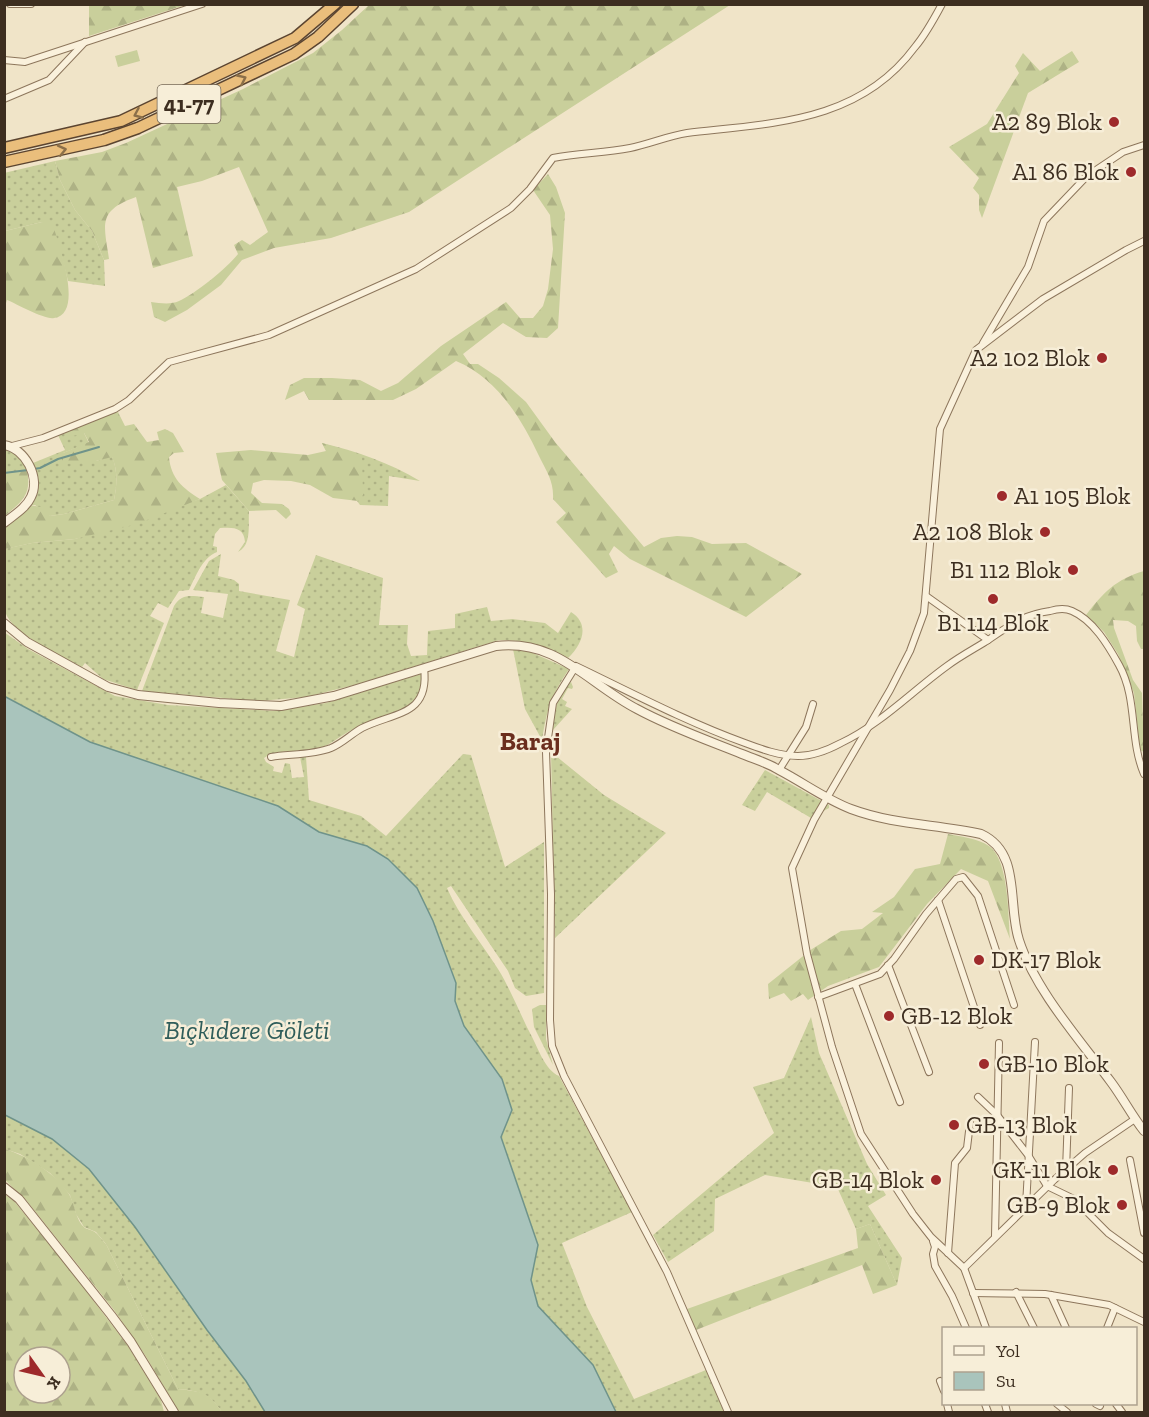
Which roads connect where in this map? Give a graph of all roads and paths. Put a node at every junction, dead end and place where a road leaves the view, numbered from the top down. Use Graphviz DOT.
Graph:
graph roads {
  1 [pos="10,4"];
  2 [pos="31,4"];
  3 [pos="202,4"];
  4 [pos="335,4"];
  5 [pos="353,4"];
  6 [pos="942,4"];
  7 [pos="86,42"];
  8 [pos="4,60"];
  9 [pos="4,99"];
  10 [pos="1144,146"];
  11 [pos="4,148"];
  12 [pos="4,162"];
  13 [pos="1144,241"];
  14 [pos="981,346"];
  15 [pos="8,445"];
  16 [pos="4,523"];
  17 [pos="926,596"];
  18 [pos="4,623"];
  19 [pos="988,640"];
  20 [pos="576,666"];
  21 [pos="424,668"];
  22 [pos="813,704"];
  23 [pos="866,729"];
  24 [pos="787,755"];
  25 [pos="271,757"];
  26 [pos="779,770"];
  27 [pos="1144,774"];
  28 [pos="827,799"];
  29 [pos="938,900"];
  30 [pos="888,965"];
  31 [pos="855,984"];
  32 [pos="818,997"];
  33 [pos="1014,1005"];
  34 [pos="980,1025"];
  35 [pos="1035,1042"];
  36 [pos="999,1043"];
  37 [pos="929,1072"];
  38 [pos="1069,1088"];
  39 [pos="978,1097"];
  40 [pos="900,1102"];
  41 [pos="997,1115"];
  42 [pos="1135,1119"];
  43 [pos="970,1123"];
  44 [pos="1144,1131"];
  45 [pos="1028,1155"];
  46 [pos="1130,1160"];
  47 [pos="1066,1170"];
  48 [pos="1047,1186"];
  49 [pos="4,1187"];
  50 [pos="1026,1206"];
  51 [pos="1144,1233"];
  52 [pos="995,1237"];
  53 [pos="931,1238"];
  54 [pos="948,1253"];
  55 [pos="1144,1259"];
  56 [pos="964,1268"];
  57 [pos="1016,1292"];
  58 [pos="973,1293"];
  59 [pos="1051,1294"];
  60 [pos="1115,1308"];
  61 [pos="1144,1322"];
  62 [pos="965,1327"];
  63 [pos="985,1327"];
  64 [pos="1033,1327"];
  65 [pos="1065,1327"];
  66 [pos="1108,1327"];
  67 [pos="940,1381"];
  68 [pos="942,1386"];
  69 [pos="174,1413"];
  70 [pos="728,1413"];
  1 -- 2 [label="street"];
  3 -- 7 [label="street"];
  4 -- 11 [label="highway, 41-77, one-way"];
  12 -- 5 [label="highway, 41-77, one-way"];
  6 -- 15 [label="street"];
  7 -- 8 [label="street"];
  7 -- 9 [label="street"];
  10 -- 14 [label="street"];
  13 -- 14 [label="street"];
  14 -- 17 [label="street"];
  15 -- 16 [label="street"];
  17 -- 19 [label="street"];
  17 -- 23 [label="street"];
  18 -- 21 [label="street"];
  19 -- 23 [label="street"];
  19 -- 27 [label="street"];
  20 -- 21 [label="street"];
  20 -- 24 [label="street"];
  20 -- 26 [label="street"];
  20 -- 70 [label="street"];
  21 -- 25 [label="street"];
  22 -- 24 [label="street"];
  23 -- 24 [label="street"];
  23 -- 28 [label="street"];
  24 -- 26 [label="street"];
  26 -- 28 [label="street"];
  28 -- 32 [label="street"];
  28 -- 42 [label="street"];
  29 -- 30 [label="street"];
  29 -- 33 [label="street"];
  29 -- 34 [label="street"];
  30 -- 31 [label="street"];
  30 -- 37 [label="street"];
  31 -- 32 [label="street"];
  31 -- 40 [label="street"];
  32 -- 53 [label="street"];
  35 -- 45 [label="street"];
  36 -- 41 [label="street"];
  38 -- 47 [label="street"];
  39 -- 41 [label="street"];
  41 -- 45 [label="street"];
  41 -- 52 [label="street"];
  42 -- 44 [label="street"];
  42 -- 47 [label="street"];
  43 -- 54 [label="street"];
  45 -- 48 [label="street"];
  45 -- 50 [label="street"];
  46 -- 51 [label="street"];
  47 -- 48 [label="street"];
  48 -- 50 [label="street"];
  48 -- 55 [label="street"];
  49 -- 69 [label="street"];
  50 -- 52 [label="street"];
  52 -- 56 [label="street"];
  53 -- 54 [label="street"];
  53 -- 62 [label="street"];
  54 -- 56 [label="street"];
  56 -- 58 [label="street"];
  57 -- 58 [label="street"];
  57 -- 59 [label="street"];
  57 -- 64 [label="street"];
  58 -- 63 [label="street"];
  59 -- 60 [label="street"];
  59 -- 65 [label="street"];
  60 -- 61 [label="street"];
  60 -- 66 [label="street"];
  67 -- 68 [label="street"];
}
